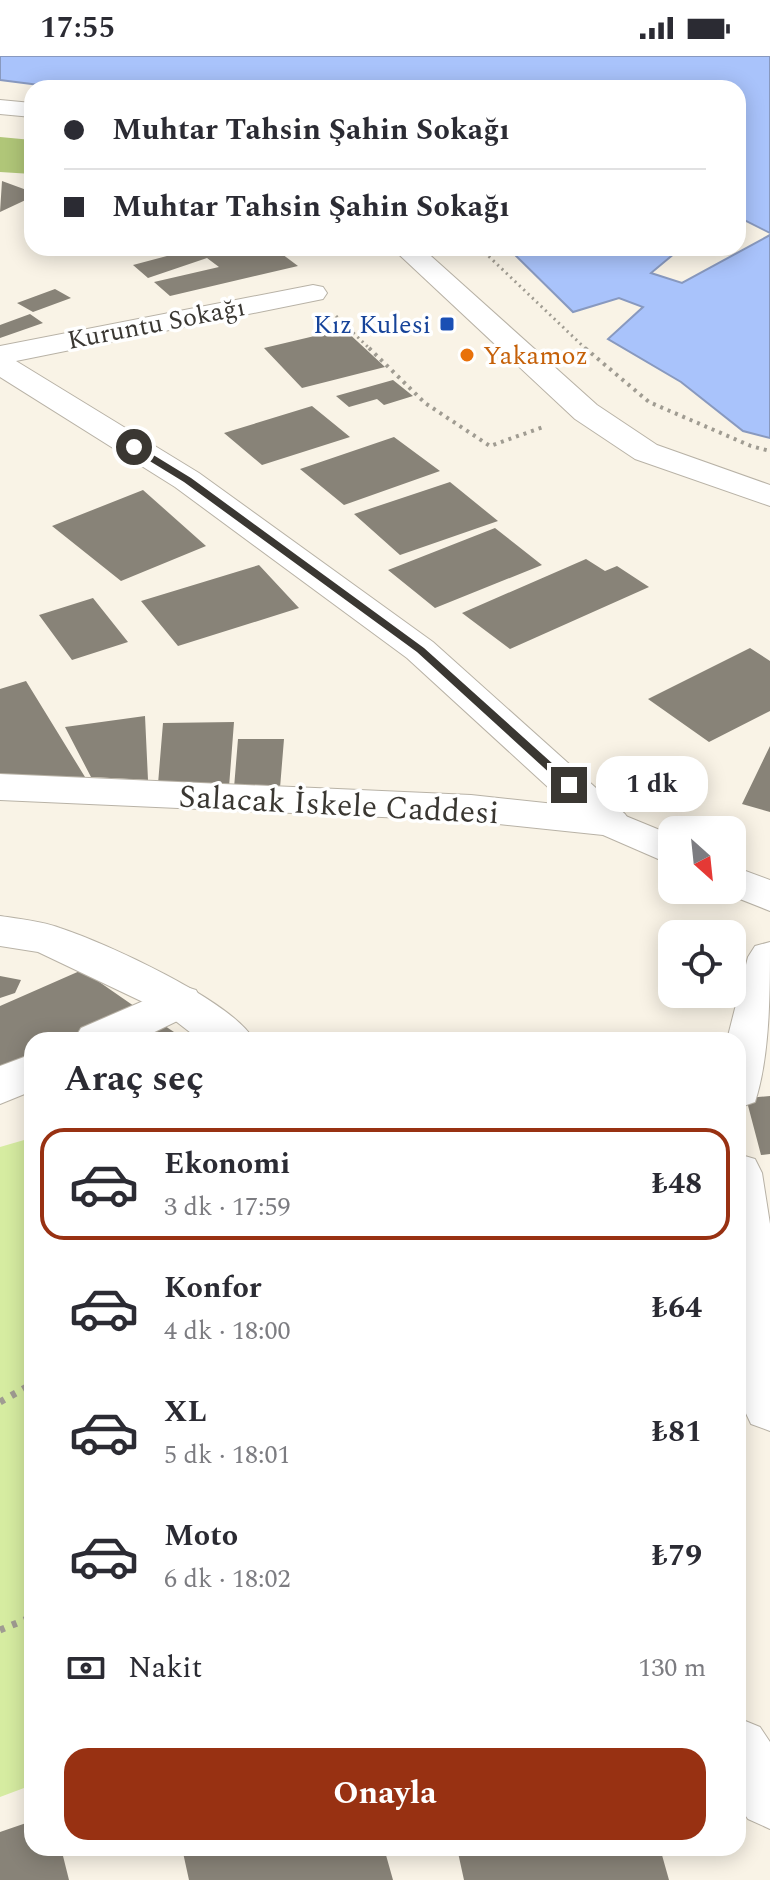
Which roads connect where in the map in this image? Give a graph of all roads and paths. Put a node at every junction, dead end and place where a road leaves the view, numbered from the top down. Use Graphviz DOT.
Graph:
graph roads {
  1 [pos="0,107"];
  2 [pos="24,109"];
  3 [pos="0,126"];
  4 [pos="24,129"];
  5 [pos="415,256"];
  6 [pos="452,256"];
  7 [pos="488,256"];
  8 [pos="313,293"];
  9 [pos="0,355"];
  10 [pos="0,364"];
  11 [pos="586,412"];
  12 [pos="648,418"];
  13 [pos="686,437"];
  14 [pos="752,451"];
  15 [pos="770,496"];
  16 [pos="0,787"];
  17 [pos="611,823"];
  18 [pos="658,845"];
  19 [pos="746,886"];
  20 [pos="770,897"];
  21 [pos="0,931"];
  22 [pos="770,957"];
  23 [pos="180,1001"];
  24 [pos="114,1032"];
  25 [pos="221,1032"];
  26 [pos="746,1057"];
  27 [pos="24,1075"];
  28 [pos="0,1086"];
  29 [pos="746,1232"];
  30 [pos="24,1388"];
  31 [pos="0,1402"];
  32 [pos="770,1407"];
  33 [pos="24,1620"];
  34 [pos="0,1630"];
  35 [pos="746,1761"];
  36 [pos="770,1797"];
  1 -- 2 [label="street"];
  3 -- 4 [label="street"];
  5 -- 11 [label="street"];
  6 -- 12 [label="street"];
  7 -- 14 [label="path"];
  8 -- 9 [label="street, Kuruntu Sokağı"];
  8 -- 11 [label="path"];
  10 -- 17 [label="street"];
  11 -- 15 [label="street"];
  13 -- 14 [label="street"];
  16 -- 17 [label="street, Salacak İskele Caddesi"];
  17 -- 18 [label="street, Salacak İskele Caddesi"];
  19 -- 20 [label="street"];
  21 -- 23 [label="street"];
  22 -- 26 [label="street"];
  23 -- 24 [label="street"];
  23 -- 25 [label="street"];
  27 -- 28 [label="street"];
  29 -- 32 [label="street"];
  30 -- 31 [label="path"];
  33 -- 34 [label="path"];
  35 -- 36 [label="street"];
}
